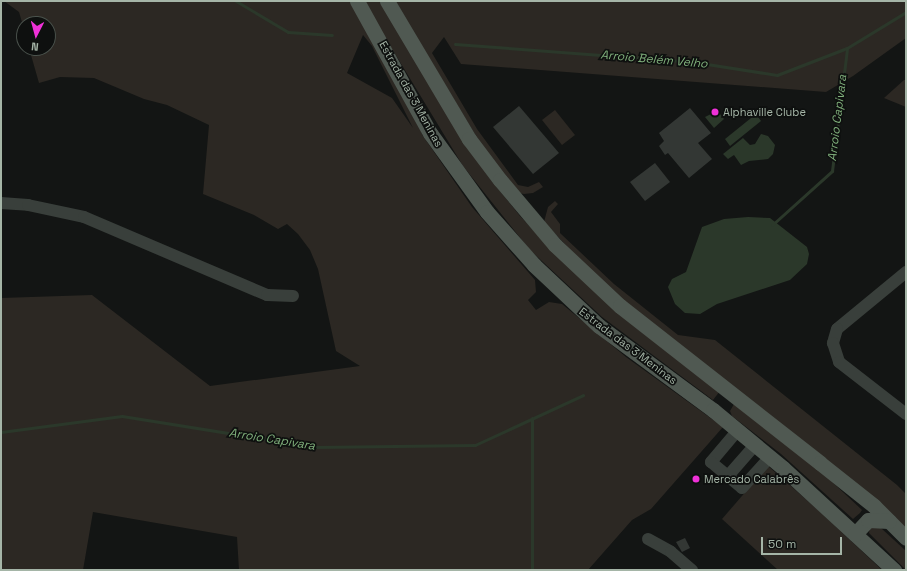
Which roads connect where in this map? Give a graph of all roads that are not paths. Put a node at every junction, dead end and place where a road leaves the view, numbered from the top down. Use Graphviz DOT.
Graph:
graph roads {
  1 [pos="357,1"];
  2 [pos="387,1"];
  3 [pos="1,203"];
  4 [pos="906,272"];
  5 [pos="293,296"];
  6 [pos="728,390"];
  7 [pos="713,410"];
  8 [pos="906,414"];
  9 [pos="738,430"];
  10 [pos="756,445"];
  11 [pos="770,457"];
  12 [pos="728,476"];
  13 [pos="889,521"];
  14 [pos="855,534"];
  15 [pos="906,538"];
  16 [pos="648,539"];
  17 [pos="692,570"];
  18 [pos="894,570"];
  1 -- 7 [label="main road, Estrada das 3 Meninas"];
  2 -- 6 [label="main road"];
  3 -- 5 [label="street"];
  4 -- 8 [label="street"];
  6 -- 7 [label="main road"];
  6 -- 13 [label="main road"];
  7 -- 9 [label="main road, Estrada das 3 Meninas"];
  9 -- 10 [label="main road, Estrada das 3 Meninas"];
  9 -- 12 [label="street"];
  10 -- 11 [label="main road, Estrada das 3 Meninas"];
  10 -- 12 [label="street"];
  11 -- 12 [label="street"];
  11 -- 14 [label="main road, Estrada das 3 Meninas"];
  13 -- 14 [label="main road"];
  13 -- 15 [label="main road"];
  14 -- 18 [label="main road, Estrada das 3 Meninas"];
  16 -- 17 [label="street"];
}
